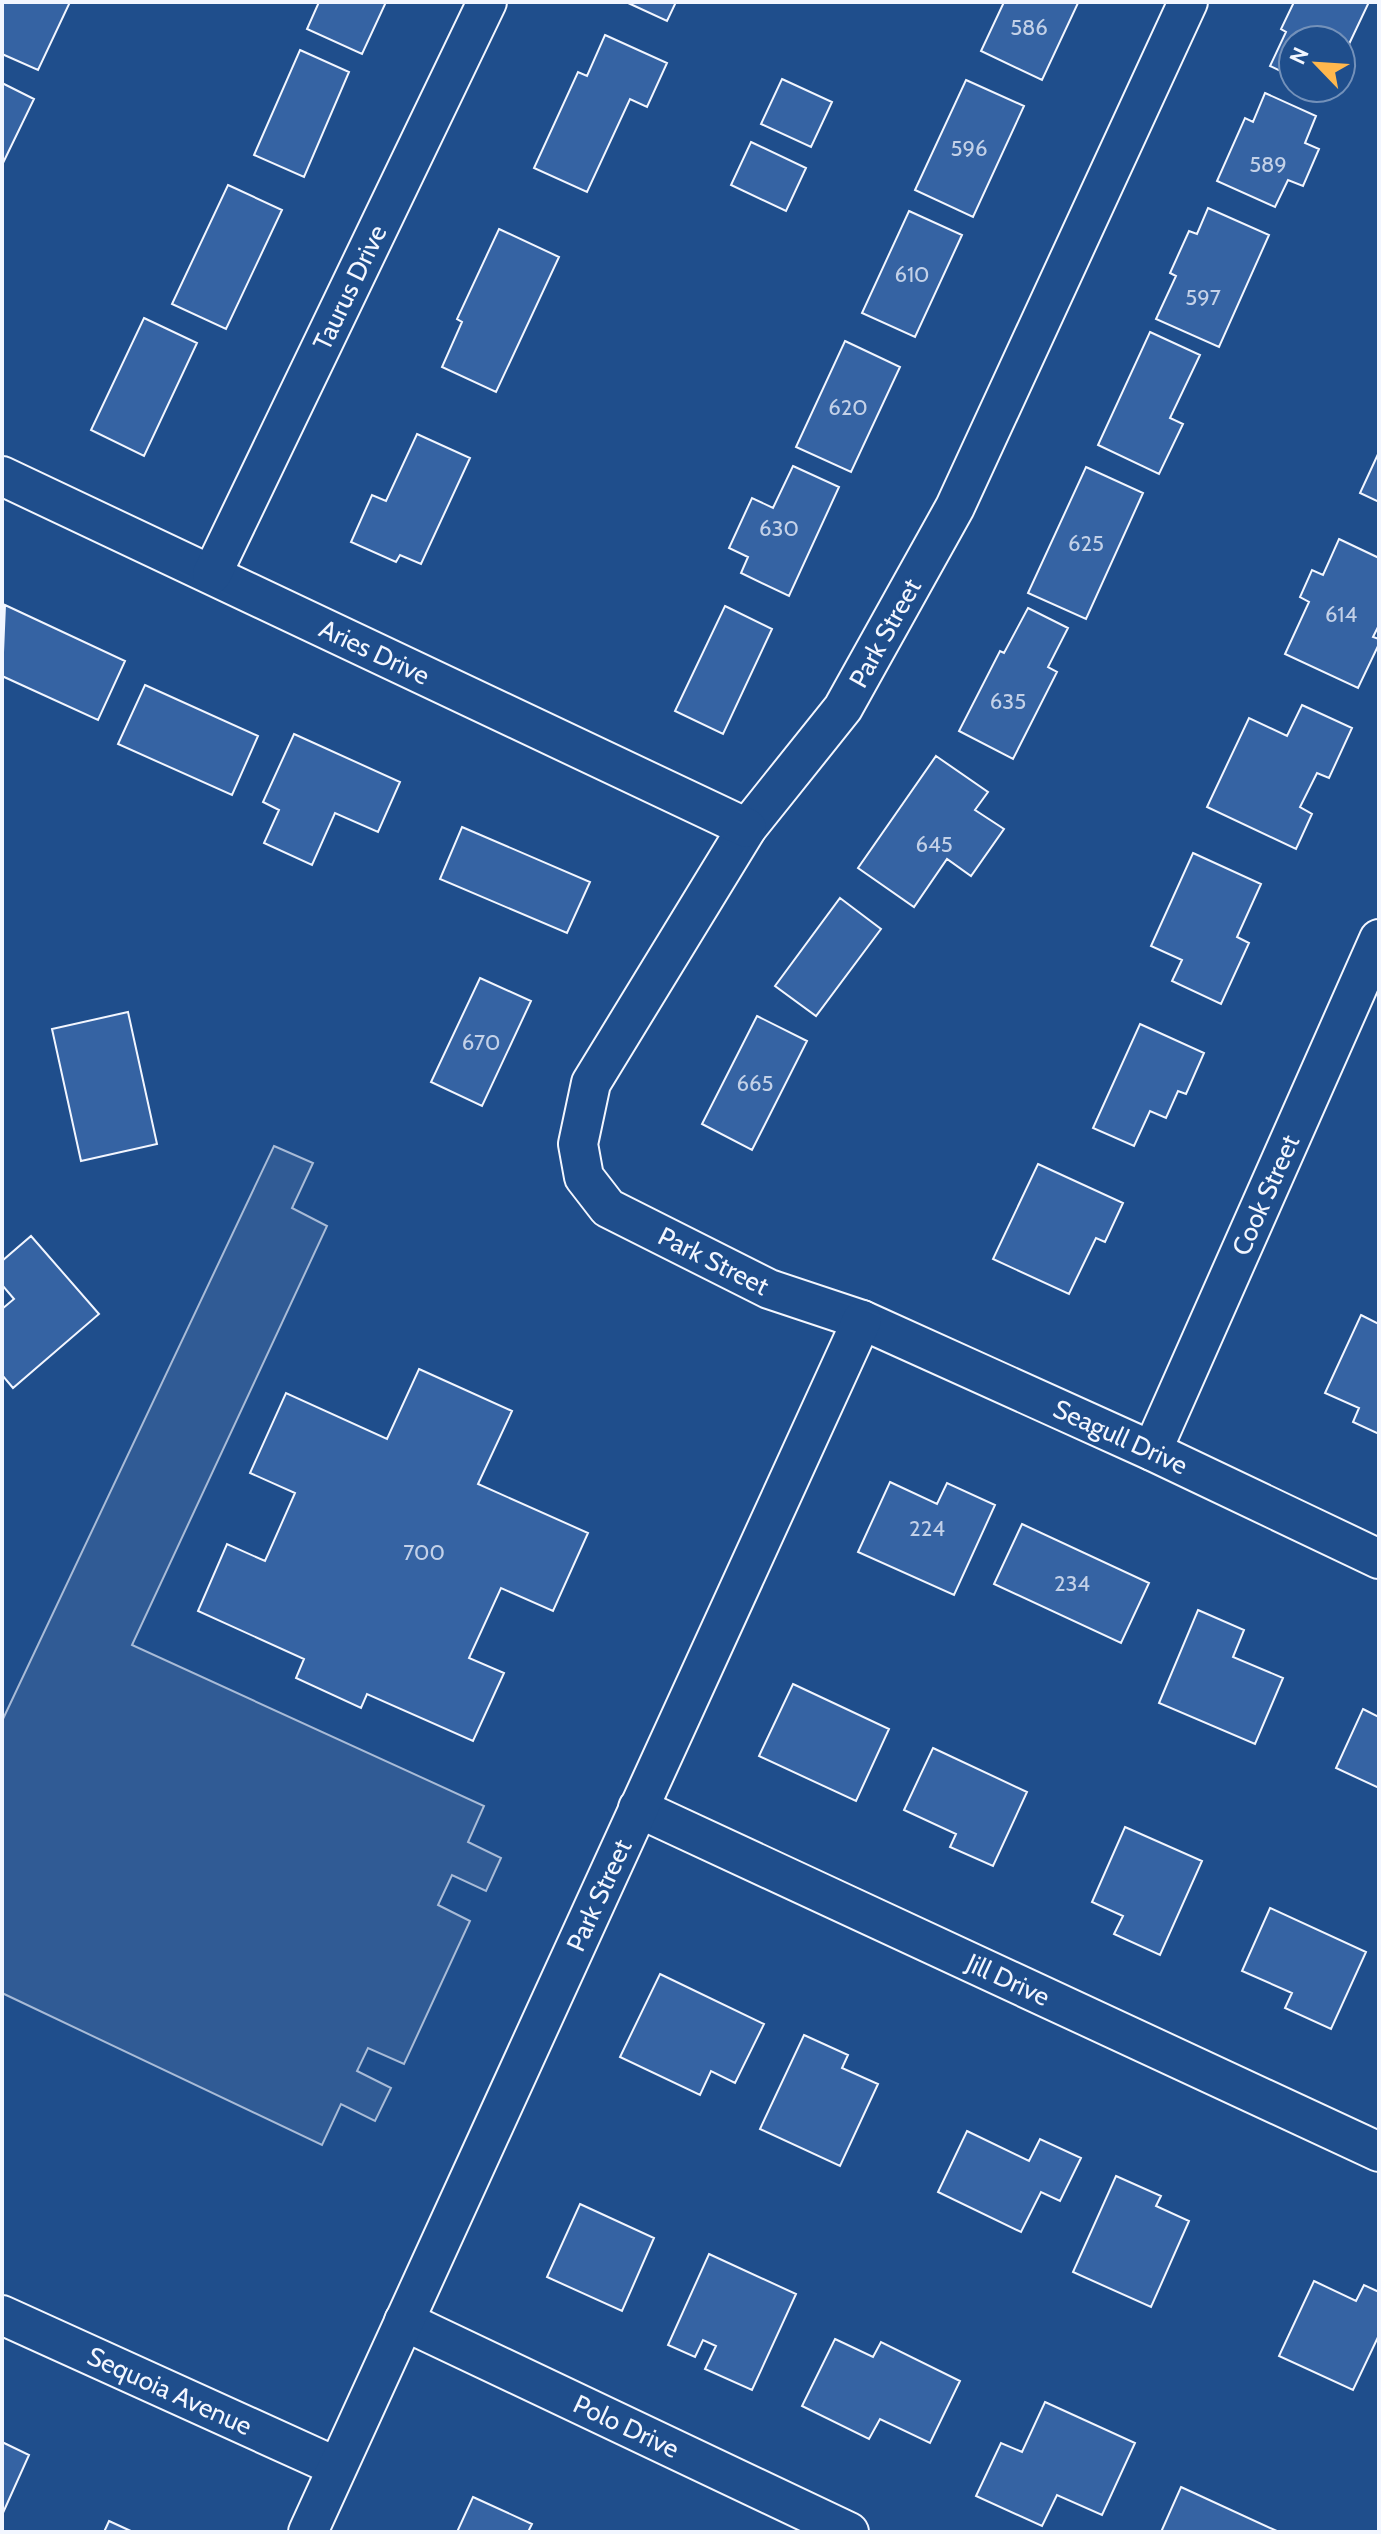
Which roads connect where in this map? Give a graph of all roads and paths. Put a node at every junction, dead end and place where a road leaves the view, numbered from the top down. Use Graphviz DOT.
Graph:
graph roads {
  1 [pos="487,2"];
  2 [pos="1188,2"];
  3 [pos="2,476"];
  4 [pos="212,574"];
  5 [pos="747,828"];
  6 [pos="1379,940"];
  7 [pos="862,1320"];
  8 [pos="1152,1451"];
  9 [pos="1379,1559"];
  10 [pos="638,1808"];
  11 [pos="1379,2152"];
  12 [pos="2,2315"];
  13 [pos="404,2321"];
  14 [pos="337,2467"];
  15 [pos="308,2532"];
  16 [pos="849,2532"];
  1 -- 4 [label="street, Taurus Drive"];
  2 -- 5 [label="street, Park Street"];
  3 -- 4 [label="street, Aries Drive"];
  4 -- 5 [label="street, Aries Drive"];
  5 -- 7 [label="street, Park Street"];
  6 -- 8 [label="street, Cook Street"];
  7 -- 8 [label="street, Seagull Drive"];
  7 -- 10 [label="street, Park Street"];
  8 -- 9 [label="street, Seagull Drive"];
  10 -- 11 [label="street, Jill Drive"];
  10 -- 13 [label="street, Park Street"];
  12 -- 14 [label="street, Sequoia Avenue"];
  13 -- 14 [label="street, Park Street"];
  13 -- 16 [label="street, Polo Drive"];
  14 -- 15 [label="street, Park Street"];
}
